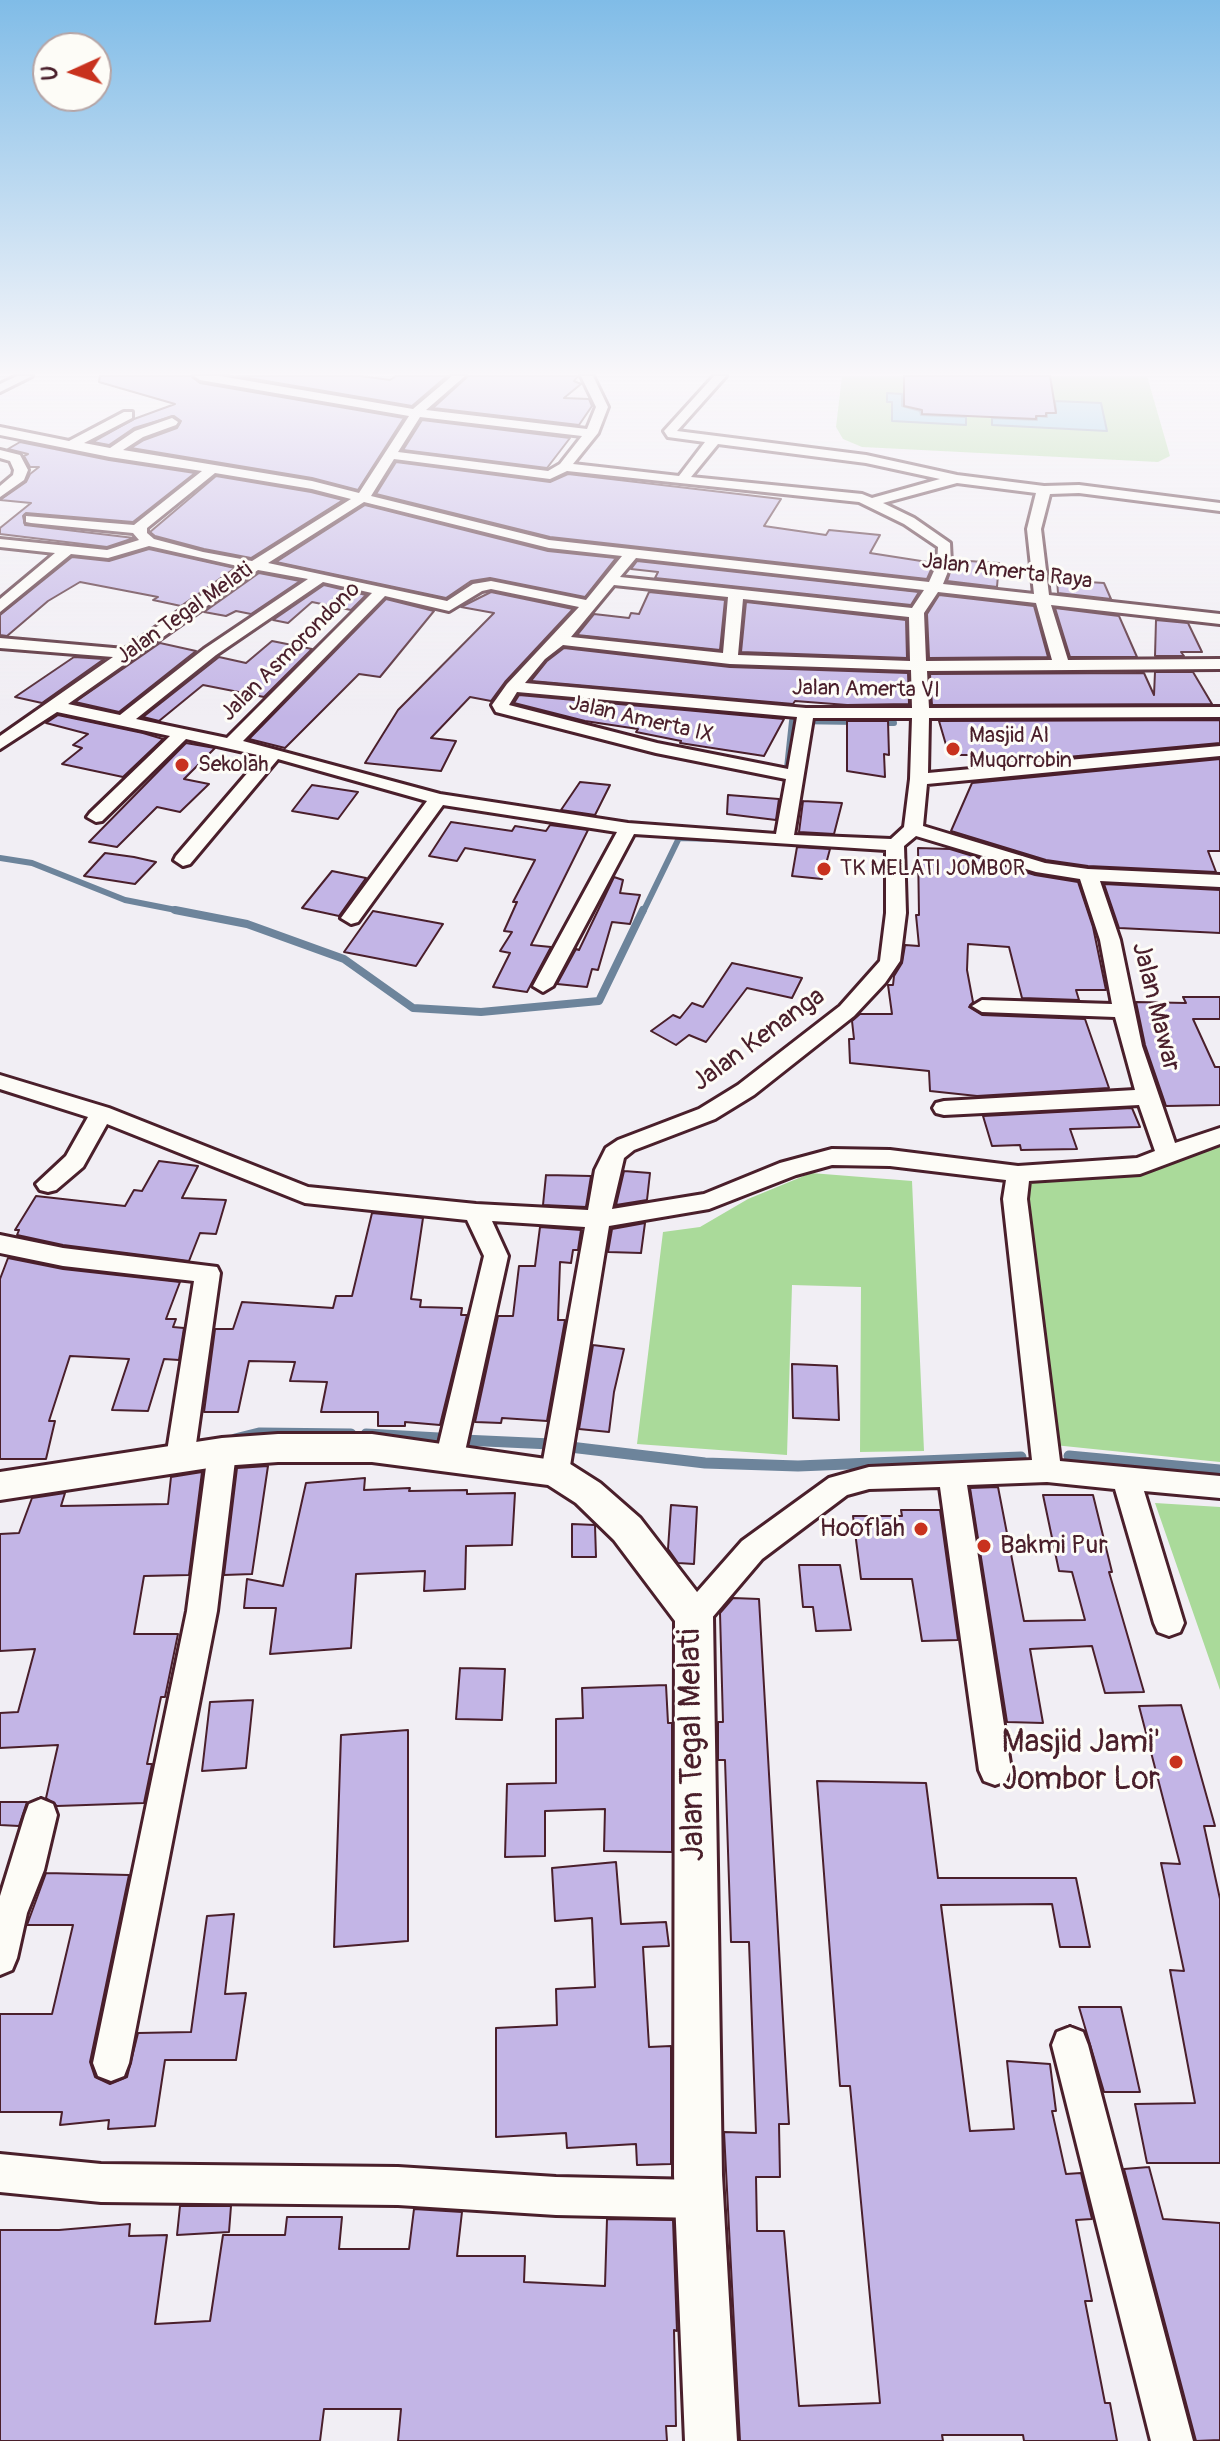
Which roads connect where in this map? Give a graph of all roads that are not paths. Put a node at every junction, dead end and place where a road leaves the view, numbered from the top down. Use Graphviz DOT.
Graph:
graph roads {
  1 [pos="191,490"];
  2 [pos="335,490"];
  3 [pos="368,490"];
  4 [pos="792,490"];
  5 [pos="916,490"];
  6 [pos="1044,490"];
  7 [pos="1047,490"];
  8 [pos="1086,490"];
  9 [pos="364,496"];
  10 [pos="871,502"];
  11 [pos="1220,507"];
  12 [pos="31,519"];
  13 [pos="144,536"];
  14 [pos="0,543"];
  15 [pos="66,551"];
  16 [pos="633,552"];
  17 [pos="257,564"];
  18 [pos="321,577"];
  19 [pos="611,580"];
  20 [pos="935,586"];
  21 [pos="383,590"];
  22 [pos="736,596"];
  23 [pos="1042,598"];
  24 [pos="590,605"];
  25 [pos="0,607"];
  26 [pos="916,613"];
  27 [pos="1220,619"];
  28 [pos="560,640"];
  29 [pos="0,643"];
  30 [pos="128,654"];
  31 [pos="730,659"];
  32 [pos="1220,664"];
  33 [pos="920,666"];
  34 [pos="1062,667"];
  35 [pos="513,687"];
  36 [pos="53,706"];
  37 [pos="921,712"];
  38 [pos="1220,712"];
  39 [pos="806,713"];
  40 [pos="123,721"];
  41 [pos="182,734"];
  42 [pos="0,744"];
  43 [pos="231,744"];
  44 [pos="1220,751"];
  45 [pos="274,753"];
  46 [pos="796,776"];
  47 [pos="919,779"];
  48 [pos="438,799"];
  49 [pos="96,817"];
  50 [pos="628,828"];
  51 [pos="913,829"];
  52 [pos="784,840"];
  53 [pos="895,845"];
  54 [pos="183,860"];
  55 [pos="1088,875"];
  56 [pos="1220,881"];
  57 [pos="351,918"];
  58 [pos="543,986"];
  59 [pos="982,1006"];
  60 [pos="1123,1011"];
  61 [pos="0,1082"];
  62 [pos="1149,1097"];
  63 [pos="944,1108"];
  64 [pos="101,1113"];
  65 [pos="1220,1136"];
  66 [pos="1167,1154"];
  67 [pos="1018,1174"];
  68 [pos="48,1184"];
  69 [pos="476,1212"];
  70 [pos="599,1219"];
  71 [pos="2,1247"];
  72 [pos="222,1452"];
  73 [pos="450,1456"];
  74 [pos="180,1458"];
  75 [pos="1047,1471"];
  76 [pos="555,1472"];
  77 [pos="952,1475"];
  78 [pos="1126,1477"];
  79 [pos="0,1486"];
  80 [pos="1220,1487"];
  81 [pos="694,1617"];
  82 [pos="1169,1623"];
  83 [pos="995,1770"];
  84 [pos="41,1815"];
  85 [pos="0,1958"];
  86 [pos="1070,2045"];
  87 [pos="111,2063"];
  88 [pos="0,2173"];
  89 [pos="699,2199"];
  90 [pos="711,2441"];
  91 [pos="1172,2441"];
  1 -- 13 [label="street"];
  2 -- 9 [label="street, Jalan Amerta Raya"];
  3 -- 9 [label="street, Jalan Tegal Melati"];
  4 -- 10 [label="street"];
  5 -- 10 [label="street"];
  6 -- 7 [label="street"];
  6 -- 23 [label="street"];
  8 -- 11 [label="street"];
  9 -- 16 [label="street, Jalan Amerta Raya"];
  9 -- 17 [label="street, Jalan Tegal Melati"];
  10 -- 20 [label="street"];
  12 -- 13 [label="street"];
  13 -- 15 [label="street"];
  13 -- 17 [label="street"];
  14 -- 15 [label="street"];
  15 -- 25 [label="street"];
  16 -- 19 [label="street"];
  16 -- 20 [label="street, Jalan Amerta Raya"];
  17 -- 18 [label="street"];
  17 -- 30 [label="street, Jalan Tegal Melati"];
  18 -- 21 [label="street"];
  18 -- 40 [label="street"];
  19 -- 22 [label="street"];
  19 -- 24 [label="street"];
  20 -- 23 [label="street, Jalan Amerta Raya"];
  20 -- 26 [label="street"];
  21 -- 24 [label="street"];
  21 -- 43 [label="street, Jalan Asmorondono"];
  22 -- 26 [label="street"];
  22 -- 31 [label="street"];
  23 -- 27 [label="street, Jalan Amerta Raya"];
  23 -- 34 [label="street"];
  24 -- 28 [label="street"];
  26 -- 33 [label="street"];
  28 -- 31 [label="street"];
  28 -- 35 [label="street"];
  29 -- 30 [label="street"];
  30 -- 36 [label="street, Jalan Tegal Melati"];
  31 -- 33 [label="street"];
  32 -- 34 [label="street"];
  33 -- 34 [label="street"];
  33 -- 37 [label="street"];
  35 -- 39 [label="street, Jalan Amerta VI"];
  35 -- 46 [label="street, Jalan Amerta IX"];
  36 -- 40 [label="street"];
  36 -- 42 [label="street, Jalan Tegal Melati"];
  37 -- 38 [label="street, Jalan Amerta VI"];
  37 -- 39 [label="street, Jalan Amerta VI"];
  37 -- 47 [label="street"];
  39 -- 46 [label="street"];
  40 -- 41 [label="street"];
  41 -- 43 [label="street"];
  41 -- 49 [label="street"];
  43 -- 45 [label="street"];
  44 -- 47 [label="street"];
  45 -- 48 [label="street"];
  45 -- 54 [label="street"];
  46 -- 52 [label="street"];
  47 -- 51 [label="street"];
  48 -- 50 [label="street"];
  48 -- 57 [label="street"];
  50 -- 52 [label="street"];
  50 -- 58 [label="street"];
  51 -- 53 [label="street"];
  51 -- 55 [label="street"];
  52 -- 53 [label="street"];
  53 -- 70 [label="street, Jalan Kenanga"];
  55 -- 56 [label="street"];
  55 -- 60 [label="street, Jalan Mawar"];
  59 -- 60 [label="street"];
  60 -- 62 [label="street, Jalan Mawar"];
  61 -- 64 [label="street"];
  62 -- 63 [label="street"];
  62 -- 66 [label="street, Jalan Mawar"];
  64 -- 68 [label="street"];
  64 -- 69 [label="street"];
  65 -- 66 [label="street"];
  66 -- 67 [label="street"];
  67 -- 70 [label="street"];
  67 -- 75 [label="street"];
  69 -- 70 [label="street"];
  69 -- 73 [label="street"];
  70 -- 76 [label="street, Jalan Kenanga"];
  71 -- 74 [label="street"];
  72 -- 73 [label="street, Jalan Tegal Melati"];
  72 -- 74 [label="street, Jalan Tegal Melati"];
  72 -- 87 [label="street"];
  73 -- 76 [label="street, Jalan Tegal Melati"];
  74 -- 79 [label="street, Jalan Tegal Melati"];
  75 -- 77 [label="street"];
  75 -- 78 [label="street"];
  76 -- 81 [label="street, Jalan Tegal Melati"];
  77 -- 81 [label="street"];
  77 -- 83 [label="street"];
  78 -- 80 [label="street"];
  78 -- 82 [label="street"];
  81 -- 89 [label="street, Jalan Tegal Melati"];
  84 -- 85 [label="street"];
  86 -- 91 [label="street"];
  88 -- 89 [label="street"];
  89 -- 90 [label="street, Jalan Tegal Melati"];
}
